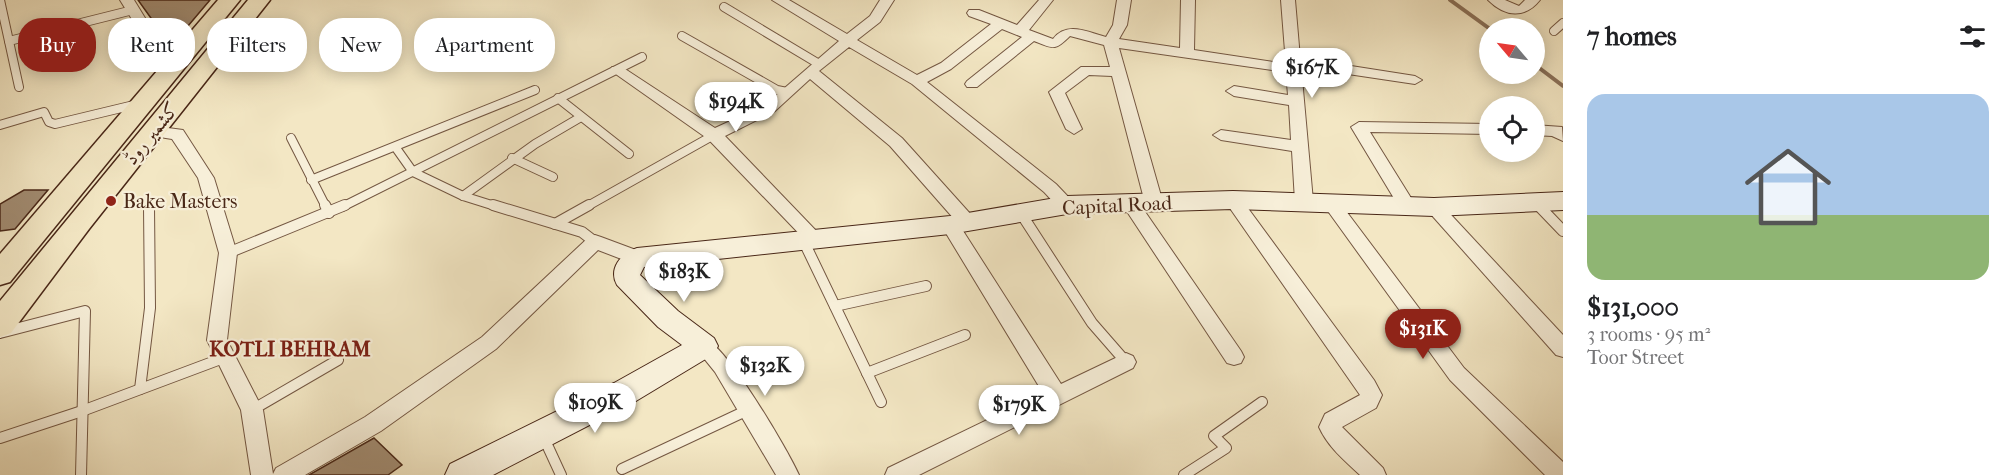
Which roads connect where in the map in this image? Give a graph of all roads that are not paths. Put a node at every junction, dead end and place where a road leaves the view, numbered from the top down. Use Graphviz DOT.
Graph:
graph roads {
  1 [pos="0,0"];
  2 [pos="779,0"];
  3 [pos="867,0"];
  4 [pos="1046,0"];
  5 [pos="1124,0"];
  6 [pos="1188,0"];
  7 [pos="1288,0"];
  8 [pos="1495,0"];
  9 [pos="1533,0"];
  10 [pos="885,4"];
  11 [pos="130,5"];
  12 [pos="223,7"];
  13 [pos="253,7"];
  14 [pos="724,7"];
  15 [pos="974,12"];
  16 [pos="138,18"];
  17 [pos="1001,23"];
  18 [pos="1563,23"];
  19 [pos="1554,31"];
  20 [pos="1026,33"];
  21 [pos="682,36"];
  22 [pos="195,41"];
  23 [pos="848,41"];
  24 [pos="1110,42"];
  25 [pos="9,43"];
  26 [pos="0,46"];
  27 [pos="1187,52"];
  28 [pos="642,57"];
  29 [pos="1293,65"];
  30 [pos="815,68"];
  31 [pos="617,70"];
  32 [pos="169,72"];
  33 [pos="1118,72"];
  34 [pos="1415,80"];
  35 [pos="917,81"];
  36 [pos="972,84"];
  37 [pos="19,87"];
  38 [pos="536,90"];
  39 [pos="1234,91"];
  40 [pos="787,92"];
  41 [pos="558,98"];
  42 [pos="1296,101"];
  43 [pos="143,103"];
  44 [pos="581,117"];
  45 [pos="0,125"];
  46 [pos="1074,129"];
  47 [pos="1479,129"];
  48 [pos="1545,130"];
  49 [pos="153,131"];
  50 [pos="714,135"];
  51 [pos="1221,135"];
  52 [pos="1563,136"];
  53 [pos="291,138"];
  54 [pos="1300,147"];
  55 [pos="396,148"];
  56 [pos="629,154"];
  57 [pos="512,158"];
  58 [pos="413,172"];
  59 [pos="553,177"];
  60 [pos="311,180"];
  61 [pos="464,196"];
  62 [pos="1233,200"];
  63 [pos="1304,201"];
  64 [pos="1563,201"];
  65 [pos="1332,203"];
  66 [pos="1536,203"];
  67 [pos="1143,204"];
  68 [pos="1067,205"];
  69 [pos="1407,206"];
  70 [pos="148,207"];
  71 [pos="1434,207"];
  72 [pos="329,213"];
  73 [pos="1022,215"];
  74 [pos="555,224"];
  75 [pos="959,224"];
  76 [pos="1563,231"];
  77 [pos="810,241"];
  78 [pos="595,242"];
  79 [pos="228,253"];
  80 [pos="637,258"];
  81 [pos="0,274"];
  82 [pos="926,286"];
  83 [pos="835,306"];
  84 [pos="0,324"];
  85 [pos="0,333"];
  86 [pos="965,335"];
  87 [pos="704,346"];
  88 [pos="1563,349"];
  89 [pos="226,357"];
  90 [pos="1234,357"];
  91 [pos="338,360"];
  92 [pos="1126,362"];
  93 [pos="867,373"];
  94 [pos="140,389"];
  95 [pos="1056,395"];
  96 [pos="881,402"];
  97 [pos="1262,402"];
  98 [pos="750,409"];
  99 [pos="252,410"];
  100 [pos="82,411"];
  101 [pos="542,434"];
  102 [pos="0,438"];
  103 [pos="622,469"];
  104 [pos="81,475"];
  105 [pos="262,475"];
  106 [pos="284,475"];
  107 [pos="461,475"];
  108 [pos="561,475"];
  109 [pos="788,475"];
  110 [pos="896,475"];
  111 [pos="1184,475"];
  112 [pos="1375,475"];
  113 [pos="1561,475"];
  1 -- 25 [label="lane"];
  2 -- 23 [label="street"];
  3 -- 10 [label="street"];
  4 -- 20 [label="street"];
  5 -- 24 [label="street"];
  6 -- 27 [label="street"];
  7 -- 29 [label="street"];
  8 -- 9 [label="street"];
  10 -- 23 [label="street"];
  11 -- 16 [label="street"];
  11 -- 25 [label="lane"];
  12 -- 13 [label="main road"];
  12 -- 22 [label="main road, کشمیر روڈ"];
  13 -- 49 [label="main road, کشمیر روڈ"];
  14 -- 30 [label="lane"];
  15 -- 17 [label="street"];
  17 -- 20 [label="street"];
  17 -- 35 [label="street"];
  18 -- 19 [label="lane"];
  20 -- 24 [label="street"];
  20 -- 36 [label="street"];
  21 -- 40 [label="lane"];
  23 -- 30 [label="street"];
  23 -- 35 [label="street"];
  24 -- 27 [label="street"];
  24 -- 33 [label="street"];
  25 -- 26 [label="lane"];
  25 -- 37 [label="lane"];
  27 -- 29 [label="street"];
  28 -- 31 [label="lane"];
  29 -- 34 [label="street"];
  29 -- 42 [label="street"];
  30 -- 40 [label="street"];
  30 -- 75 [label="street"];
  31 -- 41 [label="lane"];
  31 -- 50 [label="street"];
  32 -- 43 [label="main road, کشمیر روڈ"];
  33 -- 46 [label="street"];
  33 -- 67 [label="street"];
  35 -- 68 [label="street"];
  38 -- 55 [label="lane"];
  39 -- 42 [label="street"];
  40 -- 50 [label="street"];
  41 -- 44 [label="lane"];
  41 -- 58 [label="lane"];
  42 -- 54 [label="street"];
  43 -- 45 [label="lane"];
  43 -- 81 [label="main road, کشمیر روڈ"];
  44 -- 56 [label="lane"];
  44 -- 57 [label="lane"];
  47 -- 69 [label="street"];
  48 -- 52 [label="street"];
  49 -- 79 [label="street"];
  49 -- 84 [label="main road, کشمیر روڈ"];
  50 -- 74 [label="lane"];
  50 -- 77 [label="street"];
  51 -- 54 [label="street"];
  53 -- 60 [label="lane"];
  54 -- 63 [label="street"];
  55 -- 58 [label="lane"];
  55 -- 60 [label="lane"];
  57 -- 59 [label="lane"];
  57 -- 61 [label="lane"];
  58 -- 61 [label="lane"];
  58 -- 72 [label="lane"];
  60 -- 72 [label="lane"];
  61 -- 74 [label="lane"];
  62 -- 63 [label="street, Capital Road"];
  62 -- 67 [label="street, Capital Road"];
  62 -- 112 [label="street"];
  63 -- 65 [label="street, Capital Road"];
  64 -- 66 [label="street, Capital Road"];
  65 -- 69 [label="street, Capital Road"];
  65 -- 113 [label="street"];
  66 -- 71 [label="street, Capital Road"];
  66 -- 76 [label="lane"];
  67 -- 68 [label="street, Capital Road"];
  67 -- 90 [label="street"];
  68 -- 73 [label="street, Capital Road"];
  69 -- 71 [label="street, Capital Road"];
  70 -- 94 [label="lane"];
  71 -- 88 [label="street"];
  72 -- 79 [label="lane"];
  73 -- 75 [label="street, Capital Road"];
  73 -- 92 [label="lane"];
  74 -- 78 [label="lane"];
  75 -- 77 [label="street, Capital Road"];
  75 -- 95 [label="street"];
  77 -- 80 [label="street, Capital Road"];
  77 -- 83 [label="lane"];
  78 -- 80 [label="street"];
  78 -- 106 [label="street"];
  79 -- 89 [label="street"];
  80 -- 87 [label="street"];
  82 -- 83 [label="lane"];
  83 -- 93 [label="lane"];
  85 -- 100 [label="lane"];
  86 -- 93 [label="lane"];
  87 -- 98 [label="street"];
  87 -- 101 [label="street"];
  89 -- 94 [label="lane"];
  89 -- 99 [label="street"];
  91 -- 99 [label="lane"];
  92 -- 95 [label="street"];
  93 -- 96 [label="lane"];
  94 -- 100 [label="lane"];
  95 -- 110 [label="street"];
  97 -- 111 [label="lane"];
  98 -- 103 [label="lane"];
  98 -- 109 [label="street"];
  99 -- 105 [label="street"];
  100 -- 102 [label="lane"];
  100 -- 104 [label="lane"];
  101 -- 107 [label="street"];
  101 -- 108 [label="lane"];
}
